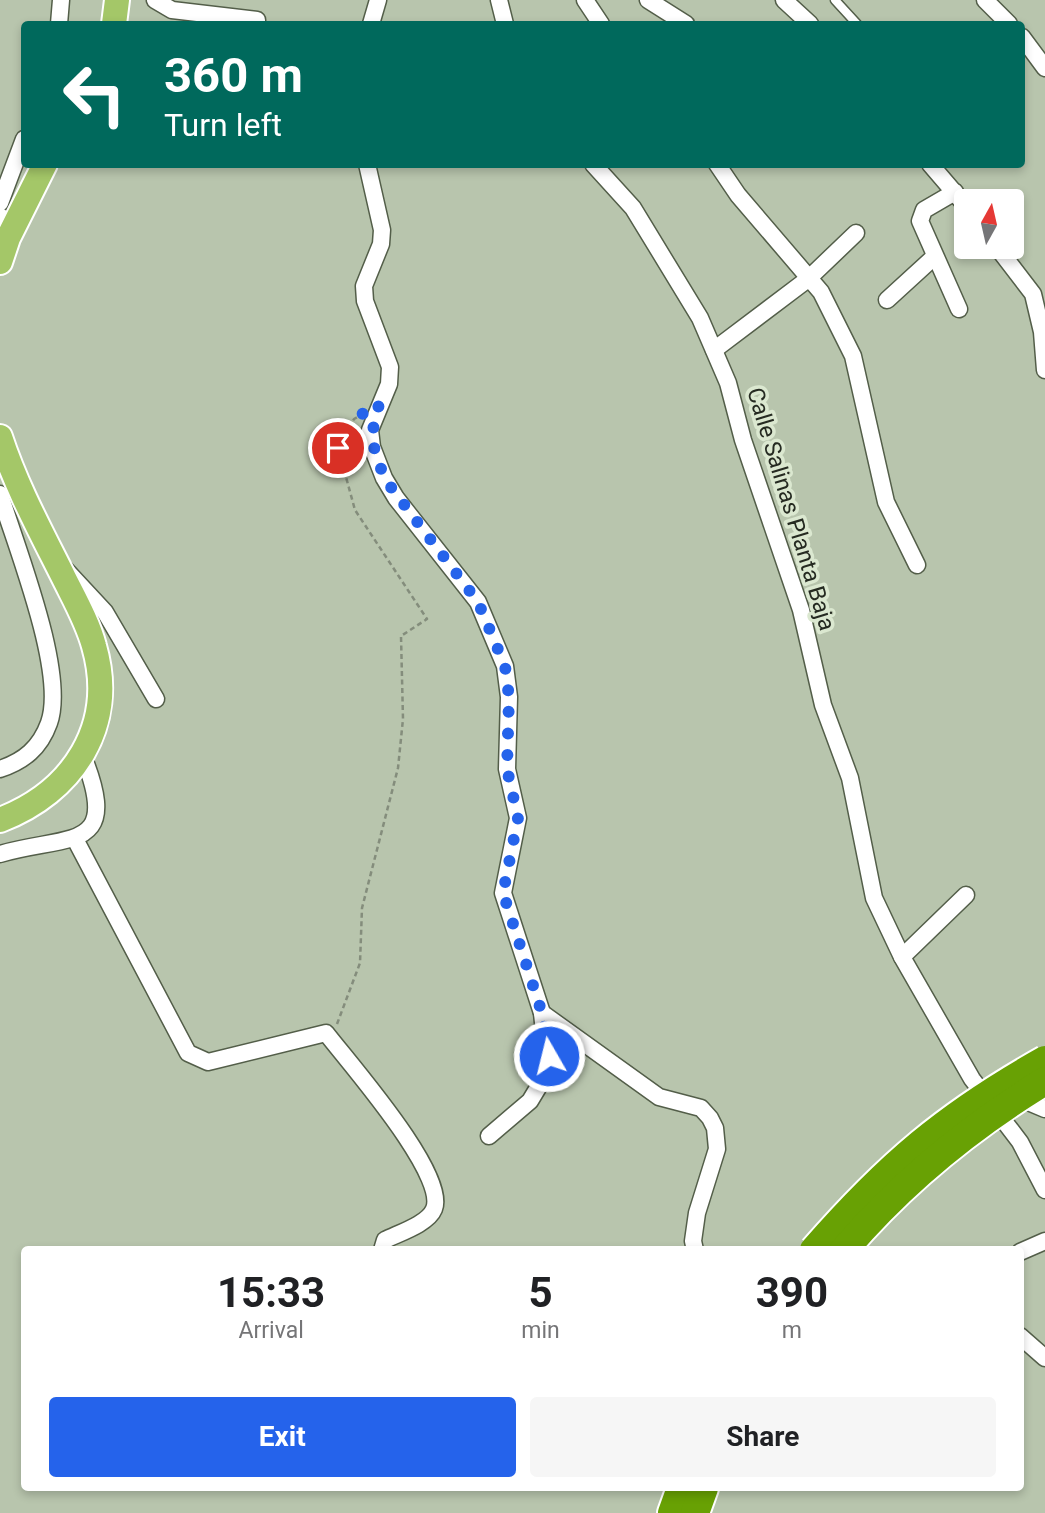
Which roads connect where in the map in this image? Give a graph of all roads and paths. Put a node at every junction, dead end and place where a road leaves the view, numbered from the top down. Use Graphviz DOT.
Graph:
graph roads {
  1 [pos="61,0"];
  2 [pos="117,0"];
  3 [pos="155,0"];
  4 [pos="378,0"];
  5 [pos="499,0"];
  6 [pos="585,0"];
  7 [pos="648,0"];
  8 [pos="784,0"];
  9 [pos="835,0"];
  10 [pos="985,0"];
  11 [pos="257,20"];
  12 [pos="59,21"];
  13 [pos="114,21"];
  14 [pos="372,21"];
  15 [pos="504,21"];
  16 [pos="599,21"];
  17 [pos="682,21"];
  18 [pos="807,21"];
  19 [pos="854,21"];
  20 [pos="1006,21"];
  21 [pos="1025,41"];
  22 [pos="1045,68"];
  23 [pos="21,147"];
  24 [pos="43,168"];
  25 [pos="367,168"];
  26 [pos="597,168"];
  27 [pos="720,168"];
  28 [pos="934,168"];
  29 [pos="954,191"];
  30 [pos="954,193"];
  31 [pos="0,203"];
  32 [pos="4,227"];
  33 [pos="856,233"];
  34 [pos="934,257"];
  35 [pos="1007,259"];
  36 [pos="0,262"];
  37 [pos="808,279"];
  38 [pos="1039,299"];
  39 [pos="887,300"];
  40 [pos="959,309"];
  41 [pos="714,349"];
  42 [pos="1045,367"];
  43 [pos="379,404"];
  44 [pos="0,437"];
  45 [pos="5,469"];
  46 [pos="0,494"];
  47 [pos="55,561"];
  48 [pos="917,565"];
  49 [pos="156,699"];
  50 [pos="83,756"];
  51 [pos="0,769"];
  52 [pos="0,820"];
  53 [pos="75,839"];
  54 [pos="0,854"];
  55 [pos="966,895"];
  56 [pos="902,957"];
  57 [pos="542,1013"];
  58 [pos="340,1022"];
  59 [pos="1045,1060"];
  60 [pos="972,1080"];
  61 [pos="1045,1081"];
  62 [pos="1045,1110"];
  63 [pos="489,1136"];
  64 [pos="1045,1190"];
  65 [pos="1045,1241"];
  66 [pos="383,1246"];
  67 [pos="694,1246"];
  68 [pos="818,1246"];
  69 [pos="848,1246"];
  70 [pos="1024,1250"];
  71 [pos="1024,1340"];
  72 [pos="1045,1358"];
  73 [pos="680,1491"];
  74 [pos="703,1491"];
  75 [pos="672,1513"];
  76 [pos="695,1513"];
  1 -- 12 [label="street"];
  2 -- 13 [label="main road"];
  3 -- 11 [label="street"];
  4 -- 14 [label="street"];
  5 -- 15 [label="street"];
  6 -- 16 [label="street"];
  7 -- 17 [label="street"];
  8 -- 18 [label="street"];
  9 -- 19 [label="lane"];
  10 -- 20 [label="street"];
  21 -- 22 [label="street"];
  23 -- 31 [label="street"];
  24 -- 32 [label="main road"];
  25 -- 43 [label="street"];
  26 -- 41 [label="street, Calle Salinas Planta Baja"];
  27 -- 37 [label="street"];
  28 -- 29 [label="street"];
  30 -- 34 [label="street"];
  32 -- 36 [label="main road"];
  33 -- 37 [label="street"];
  34 -- 39 [label="street"];
  34 -- 40 [label="street"];
  35 -- 38 [label="street"];
  37 -- 41 [label="street"];
  37 -- 48 [label="street"];
  38 -- 42 [label="street"];
  41 -- 56 [label="street, Calle Salinas Planta Baja"];
  43 -- 57 [label="street"];
  43 -- 58 [label="path"];
  44 -- 45 [label="main road"];
  45 -- 47 [label="main road"];
  46 -- 51 [label="street"];
  47 -- 49 [label="street"];
  47 -- 50 [label="main road"];
  50 -- 52 [label="main road"];
  50 -- 53 [label="street"];
  53 -- 54 [label="street"];
  53 -- 66 [label="street"];
  55 -- 56 [label="street"];
  56 -- 60 [label="street, Calle Salinas Planta Baja"];
  57 -- 63 [label="street"];
  57 -- 67 [label="street"];
  59 -- 68 [label="highway, bridge"];
  60 -- 62 [label="street"];
  60 -- 64 [label="street, Calle Salinas Planta Baja"];
  61 -- 69 [label="highway, bridge"];
  65 -- 70 [label="street"];
  71 -- 72 [label="street"];
  73 -- 75 [label="highway"];
  74 -- 76 [label="highway"];
}
